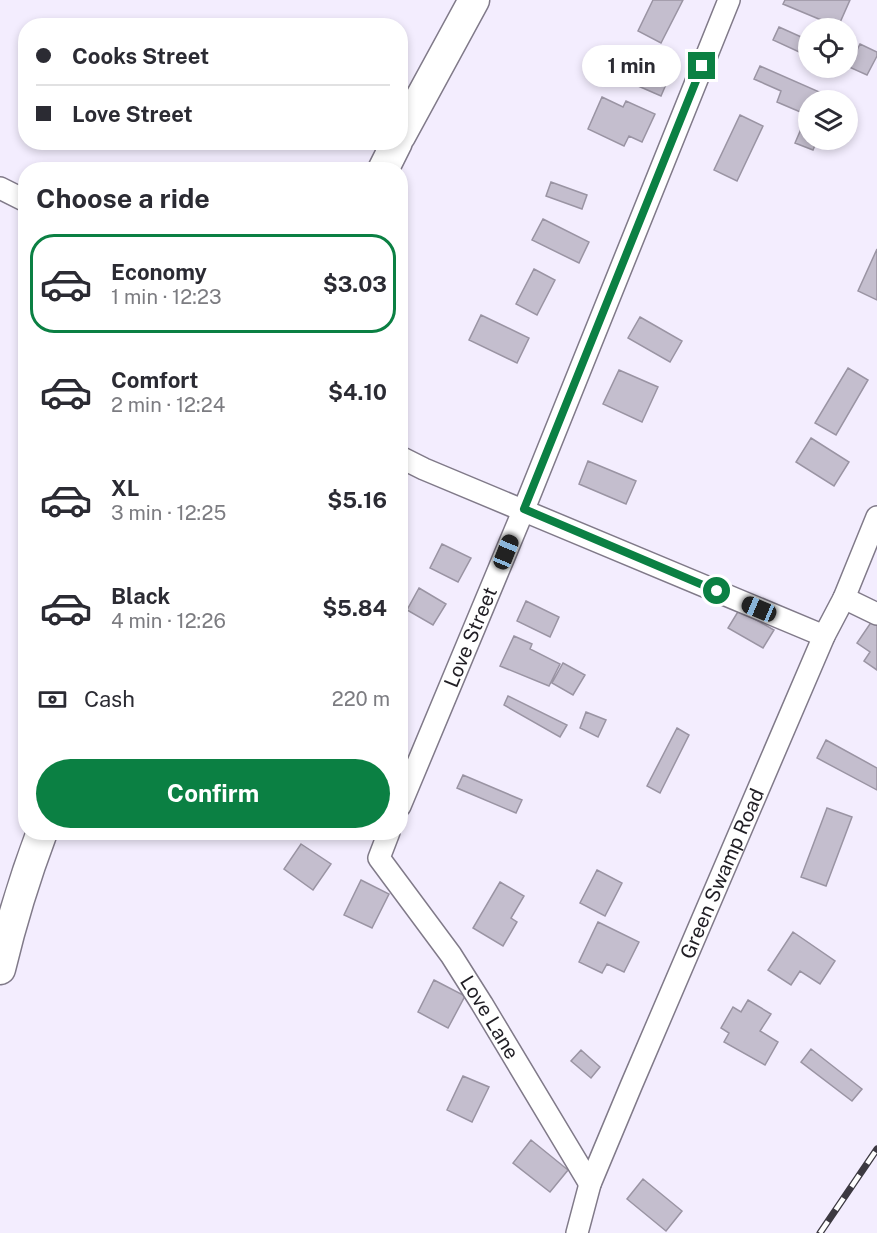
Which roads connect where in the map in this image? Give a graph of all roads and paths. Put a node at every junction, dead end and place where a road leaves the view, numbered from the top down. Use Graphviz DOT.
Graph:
graph roads {
  1 [pos="474,0"];
  2 [pos="729,0"];
  3 [pos="408,121"];
  4 [pos="0,188"];
  5 [pos="18,197"];
  6 [pos="408,461"];
  7 [pos="524,509"];
  8 [pos="877,517"];
  9 [pos="844,598"];
  10 [pos="877,614"];
  11 [pos="824,636"];
  12 [pos="408,787"];
  13 [pos="39,840"];
  14 [pos="386,840"];
  15 [pos="0,969"];
  16 [pos="590,1184"];
  17 [pos="577,1233"];
  1 -- 3 [label="street"];
  2 -- 7 [label="street, Love Street"];
  4 -- 5 [label="street"];
  6 -- 7 [label="street"];
  7 -- 11 [label="street"];
  7 -- 12 [label="street, Love Street"];
  8 -- 9 [label="street, Green Swamp Road"];
  9 -- 10 [label="street"];
  9 -- 11 [label="street, Green Swamp Road"];
  11 -- 16 [label="street, Green Swamp Road"];
  13 -- 15 [label="street"];
  14 -- 16 [label="street, Love Lane"];
  16 -- 17 [label="street, Green Swamp Road"];
}
